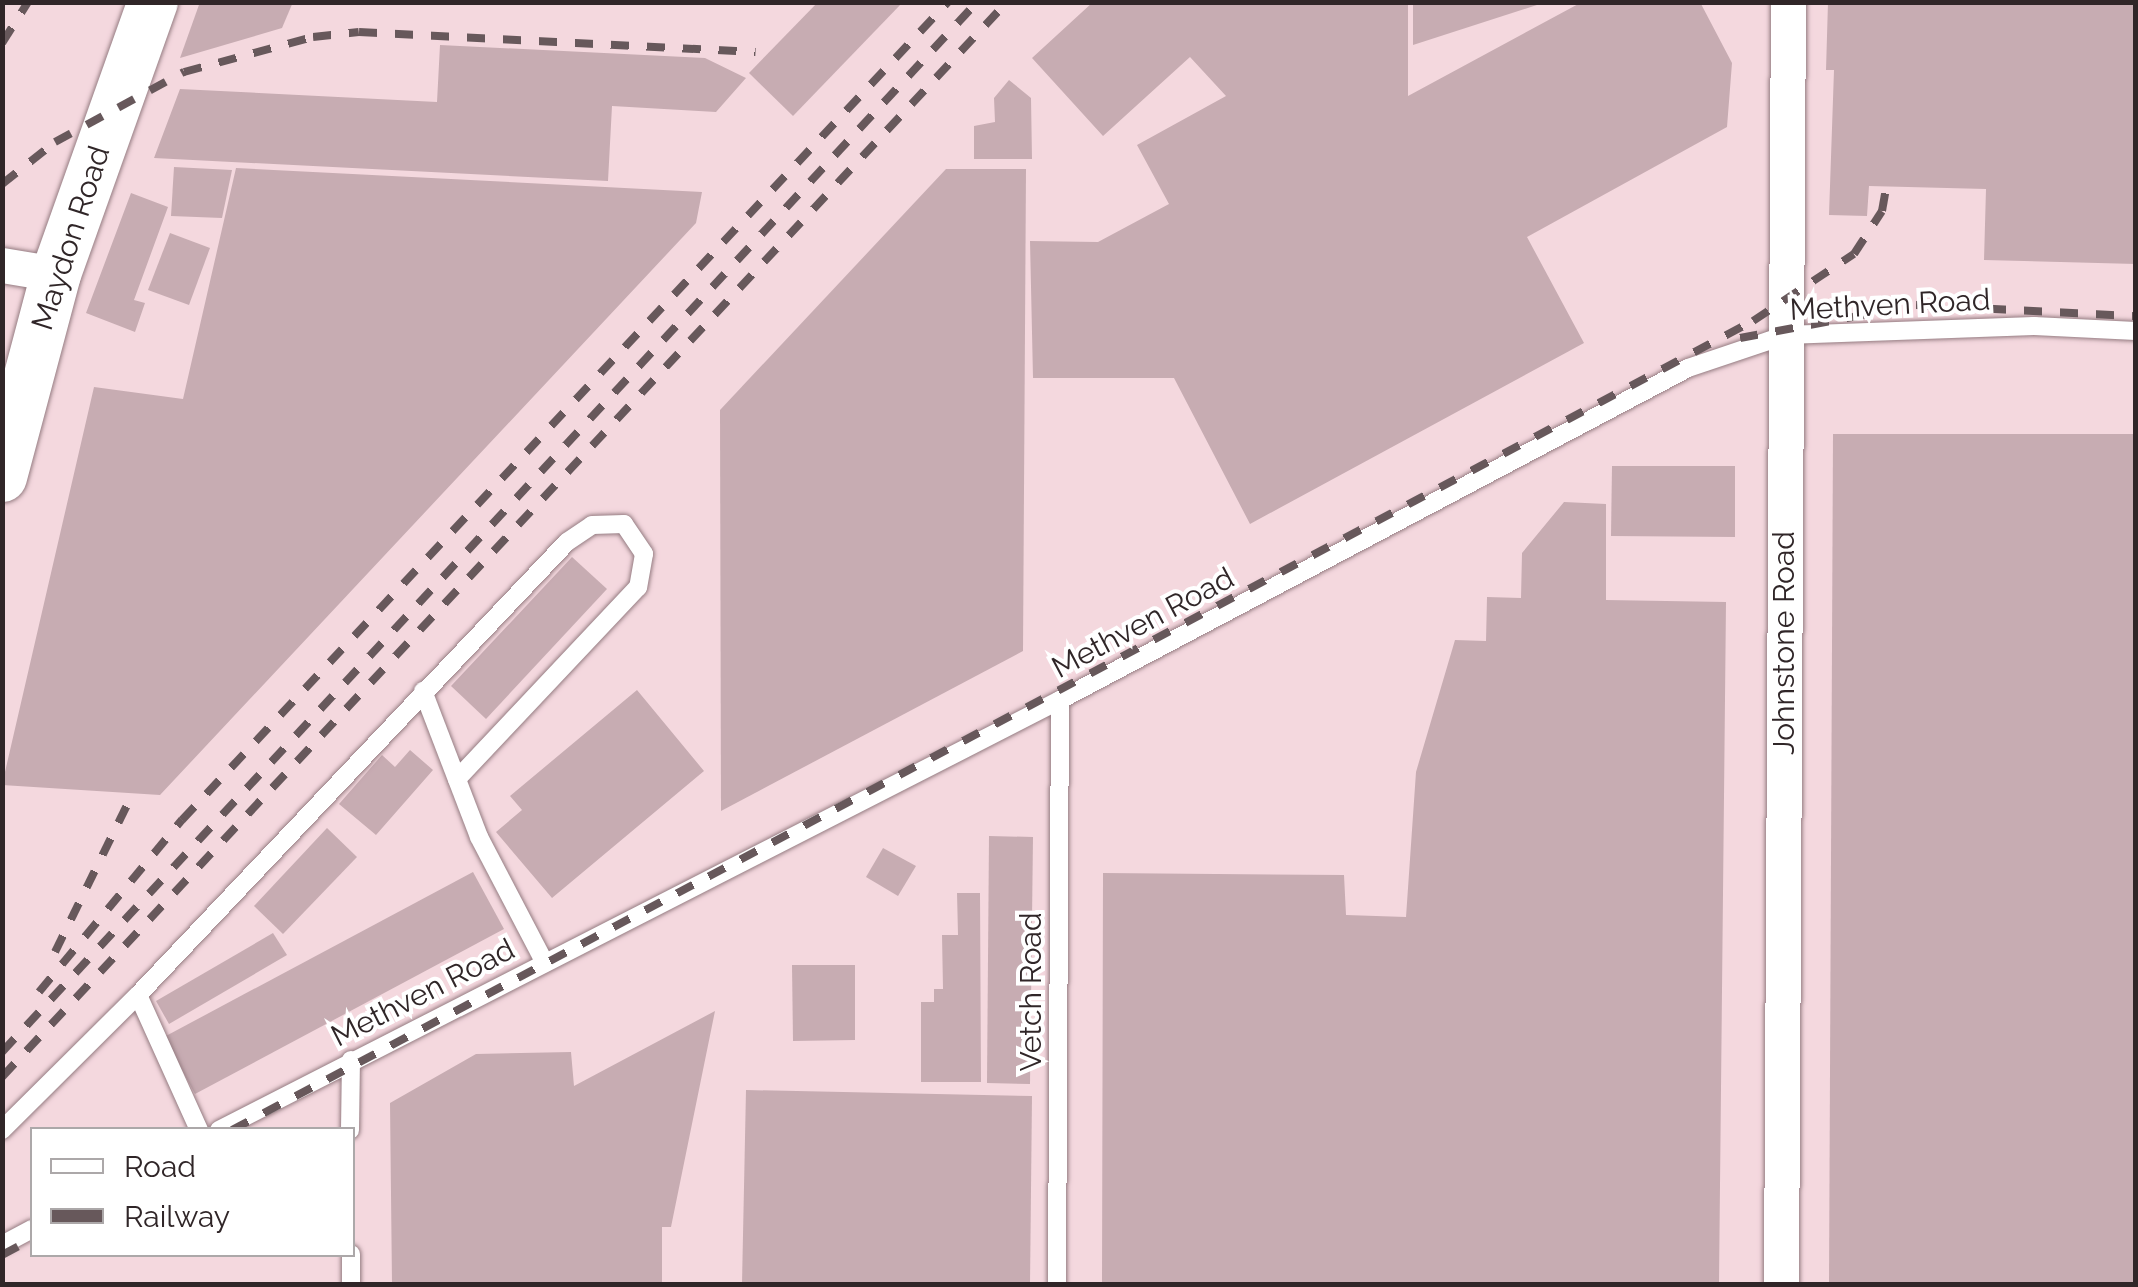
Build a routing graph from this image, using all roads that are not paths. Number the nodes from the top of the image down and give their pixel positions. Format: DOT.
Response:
graph roads {
  1 [pos="153,2"];
  2 [pos="1788,2"];
  3 [pos="2,264"];
  4 [pos="56,274"];
  5 [pos="2136,331"];
  6 [pos="1786,335"];
  7 [pos="11,405"];
  8 [pos="2,477"];
  9 [pos="423,690"];
  10 [pos="1060,700"];
  11 [pos="457,779"];
  12 [pos="545,963"];
  13 [pos="138,995"];
  14 [pos="350,1060"];
  15 [pos="198,1127"];
  16 [pos="225,1127"];
  17 [pos="350,1127"];
  18 [pos="2,1130"];
  19 [pos="30,1230"];
  20 [pos="2,1245"];
  21 [pos="351,1257"];
  22 [pos="351,1284"];
  23 [pos="1057,1284"];
  24 [pos="1780,1284"];
  1 -- 4 [label="street, Maydon Road"];
  2 -- 6 [label="street, Johnstone Road"];
  3 -- 4 [label="street"];
  4 -- 7 [label="street, Maydon Road"];
  5 -- 6 [label="lane, Methven Road"];
  6 -- 10 [label="lane, Methven Road"];
  6 -- 24 [label="street, Johnstone Road"];
  7 -- 8 [label="street, Maydon Road"];
  9 -- 11 [label="lane"];
  9 -- 11 [label="lane"];
  9 -- 13 [label="lane"];
  10 -- 12 [label="lane, Methven Road"];
  10 -- 23 [label="lane, Vetch Road"];
  11 -- 12 [label="lane"];
  12 -- 14 [label="lane, Methven Road"];
  13 -- 15 [label="lane"];
  13 -- 18 [label="lane"];
  14 -- 16 [label="lane, Methven Road"];
  14 -- 17 [label="lane"];
  19 -- 20 [label="lane"];
  21 -- 22 [label="lane"];
}
